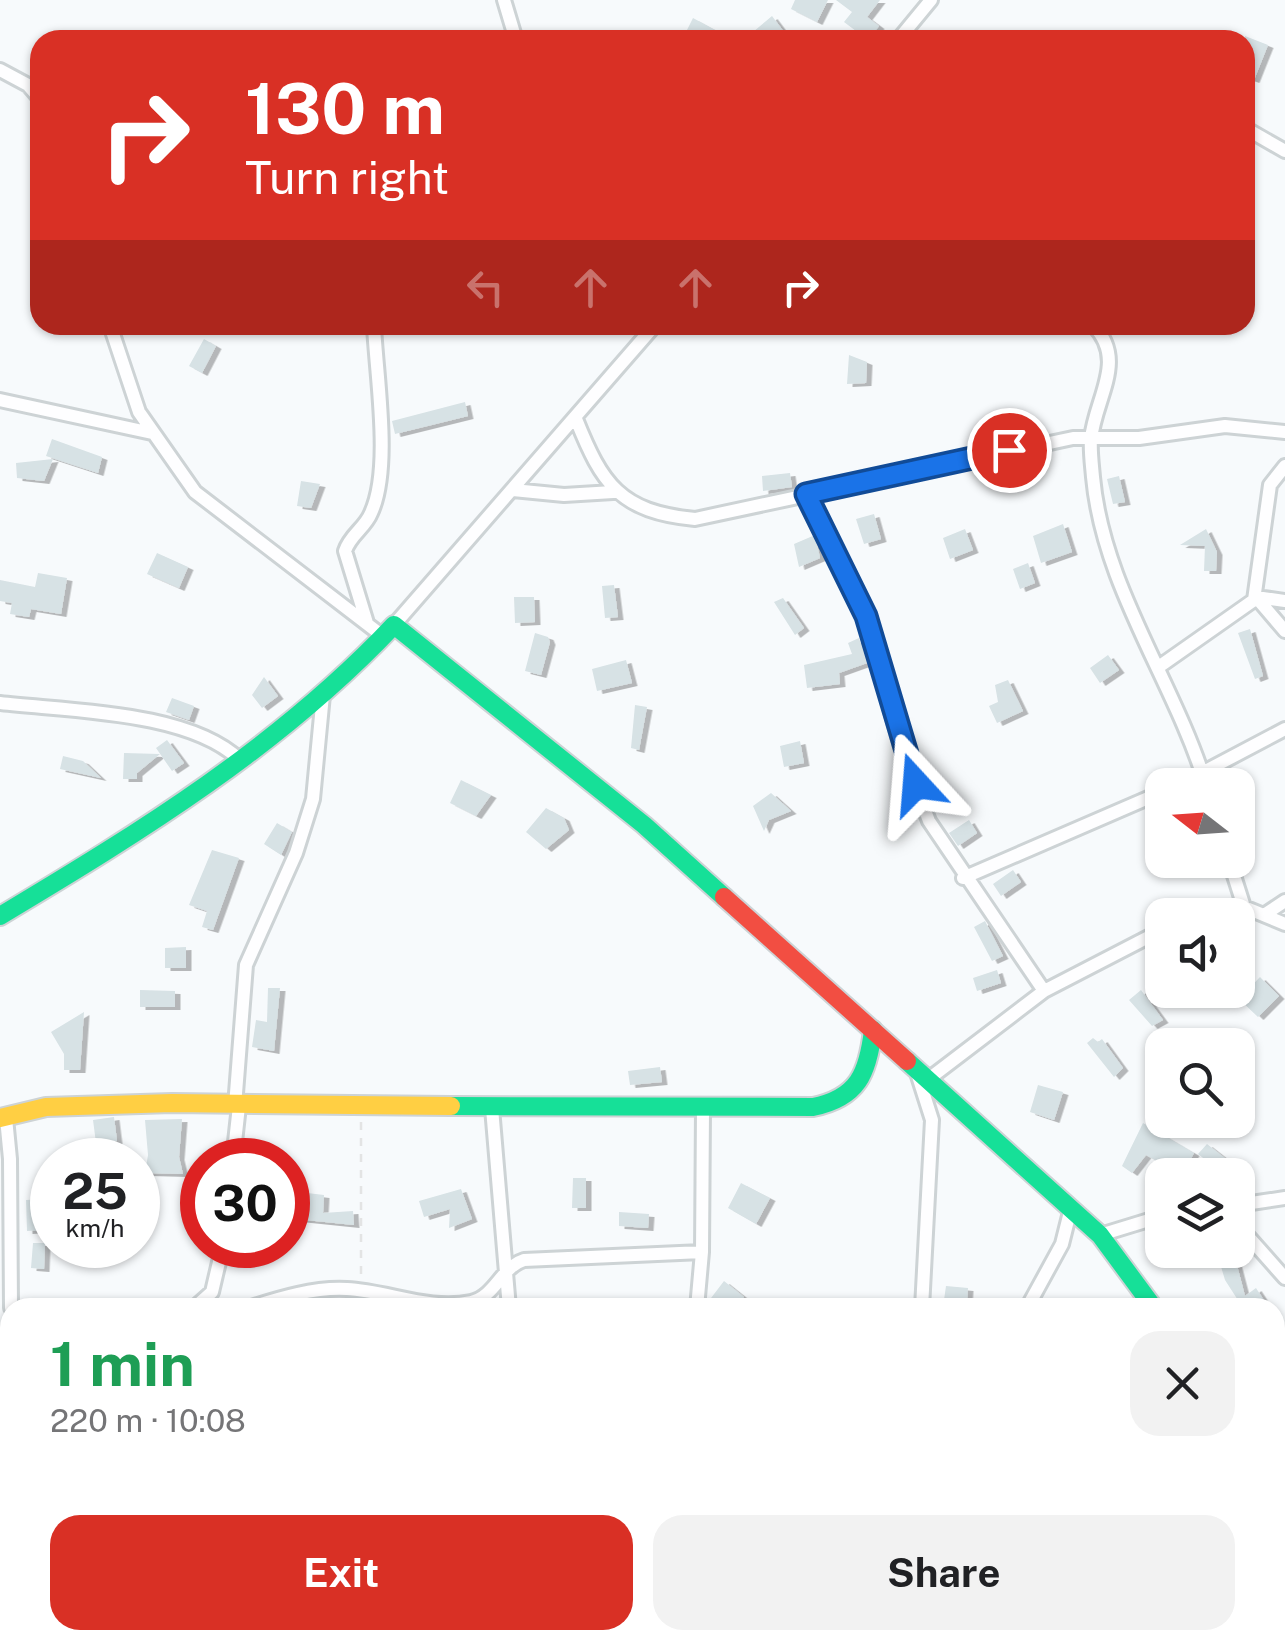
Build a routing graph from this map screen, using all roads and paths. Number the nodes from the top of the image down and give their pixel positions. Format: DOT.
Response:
graph roads {
  1 [pos="504,0"];
  2 [pos="931,0"];
  3 [pos="513,30"];
  4 [pos="906,30"];
  5 [pos="0,70"];
  6 [pos="30,88"];
  7 [pos="1255,134"];
  8 [pos="1285,150"];
  9 [pos="113,335"];
  10 [pos="374,335"];
  11 [pos="647,335"];
  12 [pos="1103,335"];
  13 [pos="0,400"];
  14 [pos="576,419"];
  15 [pos="1285,432"];
  16 [pos="152,433"];
  17 [pos="1092,438"];
  18 [pos="1285,466"];
  19 [pos="513,490"];
  20 [pos="613,492"];
  21 [pos="806,494"];
  22 [pos="1256,596"];
  23 [pos="1285,601"];
  24 [pos="367,626"];
  25 [pos="389,631"];
  26 [pos="1285,632"];
  27 [pos="1160,666"];
  28 [pos="323,692"];
  29 [pos="0,703"];
  30 [pos="1285,729"];
  31 [pos="240,760"];
  32 [pos="1200,768"];
  33 [pos="1224,768"];
  34 [pos="1145,799"];
  35 [pos="964,878"];
  36 [pos="1285,901"];
  37 [pos="1255,910"];
  38 [pos="1267,913"];
  39 [pos="0,916"];
  40 [pos="1285,924"];
  41 [pos="1145,939"];
  42 [pos="1044,991"];
  43 [pos="873,1030"];
  44 [pos="922,1077"];
  45 [pos="237,1106"];
  46 [pos="361,1107"];
  47 [pos="492,1108"];
  48 [pos="703,1110"];
  49 [pos="3,1118"];
  50 [pos="235,1138"];
  51 [pos="1285,1198"];
  52 [pos="1255,1202"];
  53 [pos="1071,1208"];
  54 [pos="1145,1221"];
  55 [pos="1100,1235"];
  56 [pos="1255,1244"];
  57 [pos="702,1252"];
  58 [pos="218,1268"];
  59 [pos="504,1277"];
  60 [pos="1285,1278"];
  61 [pos="360,1290"];
  62 [pos="11,1298"];
  63 [pos="205,1298"];
  64 [pos="279,1298"];
  65 [pos="405,1298"];
  66 [pos="478,1298"];
  67 [pos="507,1298"];
  68 [pos="698,1298"];
  69 [pos="923,1298"];
  70 [pos="1032,1298"];
  71 [pos="1147,1298"];
  1 -- 3 [label="street"];
  2 -- 4 [label="street"];
  5 -- 6 [label="street"];
  7 -- 8 [label="street"];
  9 -- 16 [label="street"];
  10 -- 24 [label="street"];
  11 -- 14 [label="street"];
  12 -- 17 [label="street"];
  13 -- 16 [label="street"];
  14 -- 19 [label="street"];
  14 -- 20 [label="street"];
  15 -- 17 [label="street"];
  16 -- 24 [label="street"];
  17 -- 21 [label="street"];
  17 -- 27 [label="street"];
  18 -- 22 [label="street"];
  19 -- 20 [label="street"];
  19 -- 25 [label="street"];
  20 -- 21 [label="street"];
  21 -- 35 [label="street"];
  22 -- 23 [label="street"];
  22 -- 26 [label="street"];
  22 -- 27 [label="street"];
  24 -- 25 [label="street"];
  25 -- 28 [label="street"];
  25 -- 43 [label="street"];
  27 -- 32 [label="street"];
  28 -- 31 [label="street"];
  28 -- 45 [label="street"];
  29 -- 31 [label="street"];
  30 -- 33 [label="street"];
  31 -- 39 [label="street"];
  34 -- 35 [label="street"];
  35 -- 42 [label="street"];
  36 -- 38 [label="street"];
  37 -- 38 [label="street"];
  38 -- 40 [label="street"];
  41 -- 42 [label="street"];
  42 -- 44 [label="street"];
  43 -- 44 [label="street"];
  43 -- 48 [label="street"];
  44 -- 53 [label="street"];
  44 -- 69 [label="street"];
  45 -- 46 [label="street"];
  45 -- 49 [label="street"];
  45 -- 50 [label="street"];
  46 -- 47 [label="street"];
  46 -- 61 [label="path"];
  47 -- 48 [label="street"];
  47 -- 59 [label="street"];
  48 -- 57 [label="street"];
  49 -- 62 [label="street"];
  51 -- 52 [label="street"];
  53 -- 55 [label="street"];
  53 -- 70 [label="street"];
  54 -- 55 [label="street"];
  55 -- 71 [label="street"];
  56 -- 60 [label="street"];
  57 -- 59 [label="street"];
  57 -- 68 [label="street"];
  58 -- 63 [label="street"];
  59 -- 66 [label="street"];
  59 -- 67 [label="street"];
  61 -- 64 [label="street"];
  61 -- 65 [label="street"];
}
